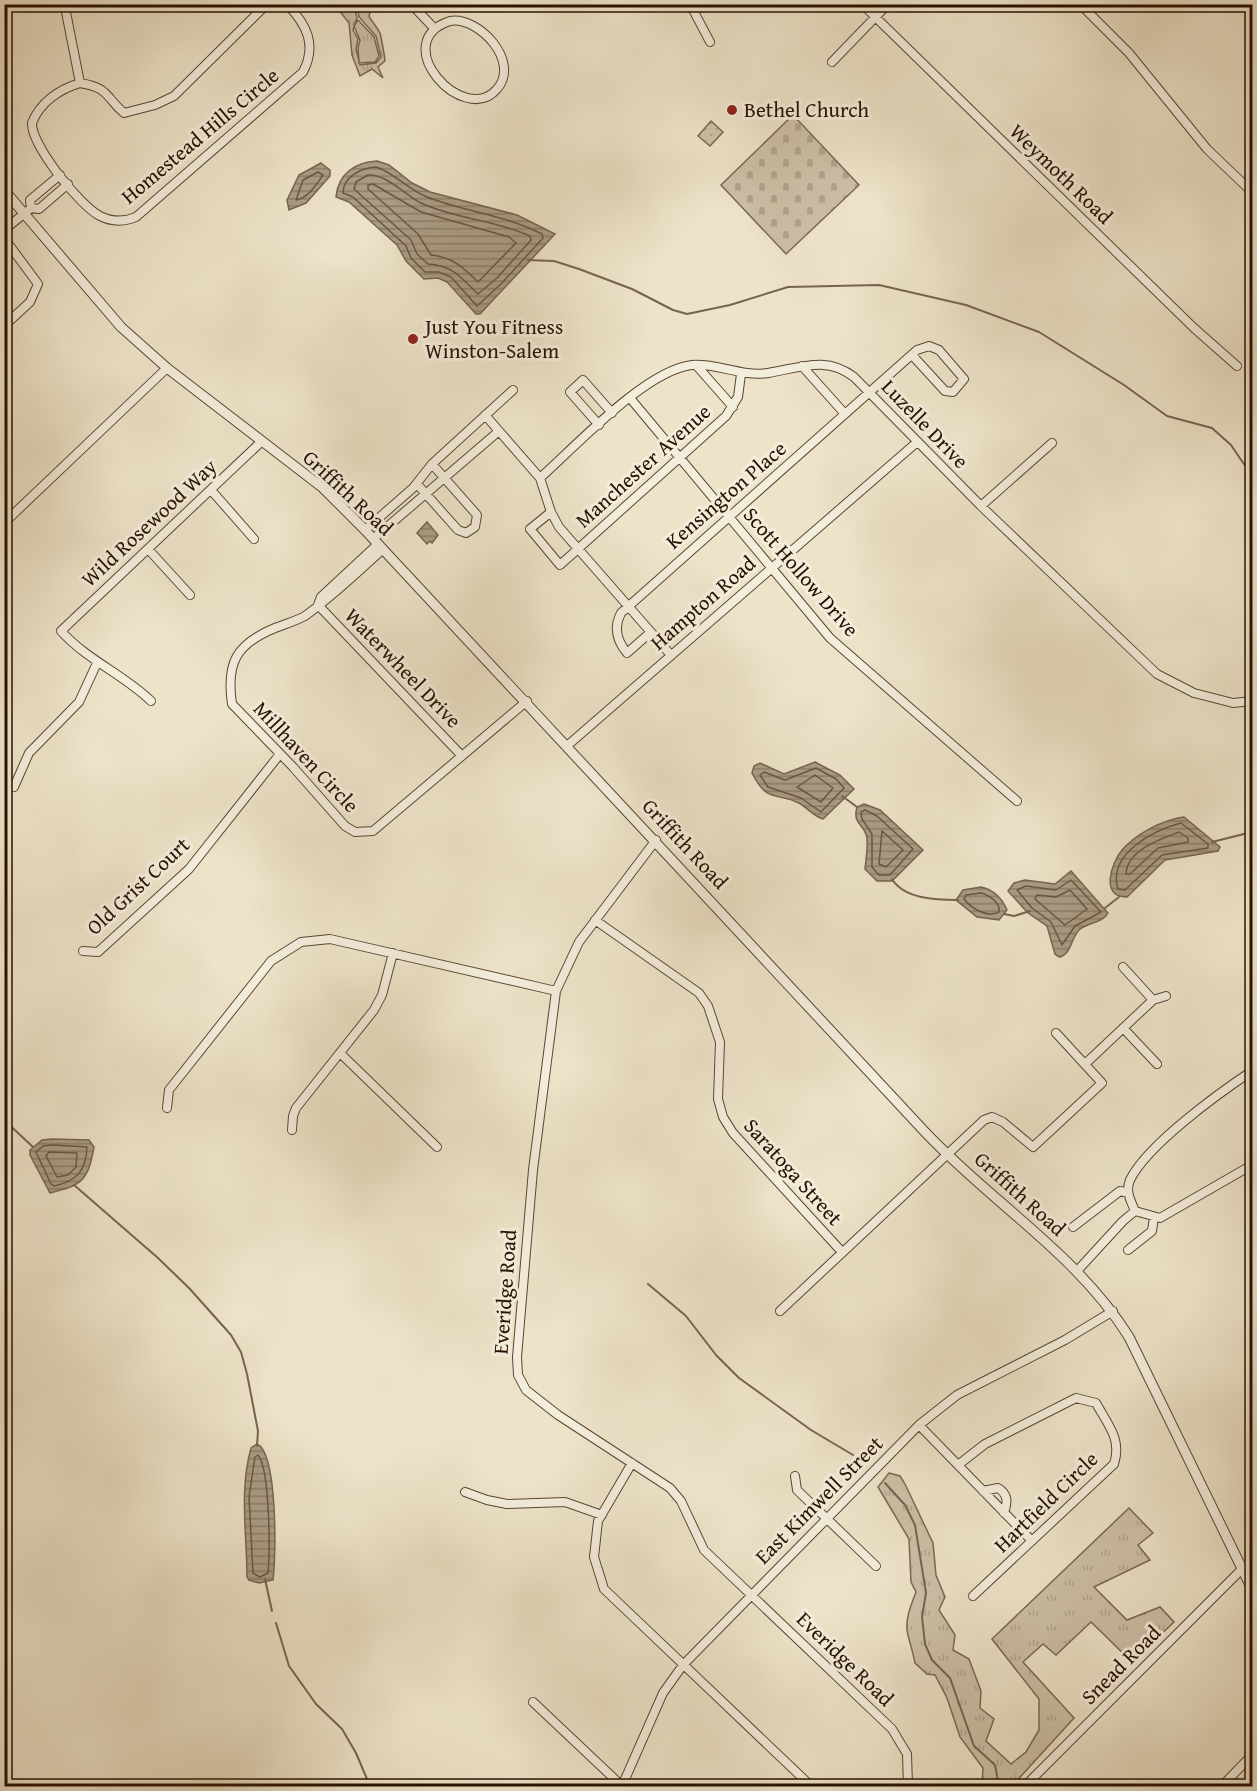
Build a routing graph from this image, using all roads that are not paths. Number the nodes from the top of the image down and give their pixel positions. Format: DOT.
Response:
graph roads {
  1 [pos="267,4"];
  2 [pos="287,4"];
  3 [pos="411,4"];
  4 [pos="690,4"];
  5 [pos="862,4"];
  6 [pos="888,4"];
  7 [pos="1080,4"];
  8 [pos="65,7"];
  9 [pos="875,17"];
  10 [pos="434,28"];
  11 [pos="710,42"];
  12 [pos="832,62"];
  13 [pos="80,83"];
  14 [pos="60,175"];
  15 [pos="68,184"];
  16 [pos="4,190"];
  17 [pos="1252,192"];
  18 [pos="28,211"];
  19 [pos="4,230"];
  20 [pos="4,238"];
  21 [pos="4,326"];
  22 [pos="912,355"];
  23 [pos="696,365"];
  24 [pos="802,366"];
  25 [pos="1237,366"];
  26 [pos="167,368"];
  27 [pos="741,374"];
  28 [pos="513,390"];
  29 [pos="869,393"];
  30 [pos="630,398"];
  31 [pos="733,407"];
  32 [pos="612,413"];
  33 [pos="845,414"];
  34 [pos="485,416"];
  35 [pos="599,425"];
  36 [pos="500,431"];
  37 [pos="262,441"];
  38 [pos="916,443"];
  39 [pos="1052,443"];
  40 [pos="680,459"];
  41 [pos="432,465"];
  42 [pos="540,478"];
  43 [pos="445,479"];
  44 [pos="417,484"];
  45 [pos="211,490"];
  46 [pos="425,493"];
  47 [pos="981,507"];
  48 [pos="551,512"];
  49 [pos="728,516"];
  50 [pos="4,523"];
  51 [pos="365,530"];
  52 [pos="254,539"];
  53 [pos="378,544"];
  54 [pos="148,549"];
  55 [pos="578,550"];
  56 [pos="771,568"];
  57 [pos="190,595"];
  58 [pos="318,606"];
  59 [pos="628,607"];
  60 [pos="651,632"];
  61 [pos="670,654"];
  62 [pos="97,663"];
  63 [pos="150,701"];
  64 [pos="527,701"];
  65 [pos="1252,701"];
  66 [pos="568,745"];
  67 [pos="280,754"];
  68 [pos="462,756"];
  69 [pos="14,787"];
  70 [pos="1017,801"];
  71 [pos="656,840"];
  72 [pos="595,920"];
  73 [pos="83,951"];
  74 [pos="393,953"];
  75 [pos="1123,967"];
  76 [pos="556,991"];
  77 [pos="1166,996"];
  78 [pos="1153,1000"];
  79 [pos="1123,1028"];
  80 [pos="1056,1033"];
  81 [pos="340,1053"];
  82 [pos="1085,1064"];
  83 [pos="1157,1064"];
  84 [pos="1252,1071"];
  85 [pos="167,1108"];
  86 [pos="292,1131"];
  87 [pos="436,1147"];
  88 [pos="949,1155"];
  89 [pos="1252,1165"];
  90 [pos="1128,1193"];
  91 [pos="1136,1211"];
  92 [pos="1154,1217"];
  93 [pos="1073,1227"];
  94 [pos="1128,1250"];
  95 [pos="842,1252"];
  96 [pos="1078,1270"];
  97 [pos="780,1311"];
  98 [pos="1113,1311"];
  99 [pos="919,1425"];
  100 [pos="632,1463"];
  101 [pos="958,1465"];
  102 [pos="795,1476"];
  103 [pos="983,1491"];
  104 [pos="465,1492"];
  105 [pos="1004,1513"];
  106 [pos="602,1515"];
  107 [pos="826,1518"];
  108 [pos="1032,1541"];
  109 [pos="876,1566"];
  110 [pos="1242,1569"];
  111 [pos="1252,1589"];
  112 [pos="751,1594"];
  113 [pos="973,1596"];
  114 [pos="683,1665"];
  115 [pos="533,1702"];
  116 [pos="1252,1755"];
  117 [pos="622,1786"];
  118 [pos="811,1786"];
  119 [pos="908,1786"];
  120 [pos="1025,1786"];
  121 [pos="1222,1786"];
  1 -- 13 [label="street"];
  2 -- 15 [label="street, Homestead Hills Circle"];
  3 -- 10 [label="street"];
  4 -- 11 [label="street"];
  5 -- 9 [label="street, Weymoth Road"];
  6 -- 9 [label="street"];
  7 -- 17 [label="street"];
  8 -- 13 [label="street"];
  9 -- 12 [label="street"];
  9 -- 25 [label="street, Weymoth Road"];
  10 -- 10 [label="street"];
  13 -- 14 [label="street, Homestead Hills Circle"];
  14 -- 15 [label="street, Homestead Hills Circle"];
  14 -- 18 [label="street"];
  15 -- 18 [label="street"];
  16 -- 18 [label="street, Griffith Road"];
  18 -- 19 [label="street"];
  18 -- 26 [label="street, Griffith Road"];
  20 -- 21 [label="street"];
  22 -- 22 [label="street"];
  22 -- 29 [label="street, Kensington Place"];
  23 -- 27 [label="street, Luzelle Drive"];
  23 -- 30 [label="street, Luzelle Drive"];
  23 -- 31 [label="street"];
  24 -- 27 [label="street, Luzelle Drive"];
  24 -- 29 [label="street, Luzelle Drive"];
  24 -- 33 [label="street"];
  26 -- 37 [label="street, Griffith Road"];
  26 -- 50 [label="street"];
  27 -- 31 [label="street, Manchester Avenue"];
  28 -- 34 [label="street"];
  29 -- 33 [label="street, Kensington Place"];
  29 -- 38 [label="street, Luzelle Drive"];
  30 -- 32 [label="street, Luzelle Drive"];
  30 -- 40 [label="street, Scott Hollow Drive"];
  31 -- 40 [label="street, Manchester Avenue"];
  32 -- 35 [label="street, Luzelle Drive"];
  32 -- 35 [label="street"];
  33 -- 49 [label="street, Kensington Place"];
  34 -- 36 [label="street"];
  34 -- 41 [label="street"];
  35 -- 42 [label="street, Luzelle Drive"];
  36 -- 42 [label="street"];
  36 -- 43 [label="street, Millhaven Circle"];
  37 -- 45 [label="street, Wild Rosewood Way"];
  37 -- 51 [label="street, Griffith Road"];
  38 -- 47 [label="street, Luzelle Drive"];
  38 -- 56 [label="street, Hampton Road"];
  39 -- 47 [label="street"];
  40 -- 49 [label="street, Scott Hollow Drive"];
  40 -- 55 [label="street, Manchester Avenue"];
  41 -- 43 [label="street"];
  41 -- 44 [label="street"];
  42 -- 48 [label="street"];
  43 -- 46 [label="street, Millhaven Circle"];
  43 -- 46 [label="street"];
  44 -- 46 [label="street"];
  44 -- 51 [label="street"];
  45 -- 52 [label="street"];
  45 -- 54 [label="street, Wild Rosewood Way"];
  46 -- 53 [label="street, Millhaven Circle"];
  47 -- 65 [label="street, Luzelle Drive"];
  48 -- 55 [label="street"];
  48 -- 55 [label="street, Manchester Avenue"];
  49 -- 56 [label="street, Scott Hollow Drive"];
  49 -- 59 [label="street, Kensington Place"];
  51 -- 53 [label="street, Griffith Road"];
  53 -- 58 [label="street, Millhaven Circle"];
  53 -- 64 [label="street, Griffith Road"];
  54 -- 57 [label="street"];
  54 -- 62 [label="street, Wild Rosewood Way"];
  55 -- 59 [label="street"];
  56 -- 61 [label="street, Hampton Road"];
  56 -- 70 [label="street, Scott Hollow Drive"];
  58 -- 67 [label="street, Millhaven Circle"];
  58 -- 68 [label="street, Waterwheel Drive"];
  59 -- 60 [label="street"];
  59 -- 60 [label="street, Kensington Place"];
  60 -- 61 [label="street"];
  61 -- 66 [label="street, Hampton Road"];
  62 -- 63 [label="street"];
  62 -- 69 [label="street"];
  64 -- 66 [label="street, Griffith Road"];
  64 -- 68 [label="street, Millhaven Circle"];
  66 -- 71 [label="street, Griffith Road"];
  67 -- 68 [label="street, Millhaven Circle"];
  67 -- 73 [label="street, Old Grist Court"];
  71 -- 72 [label="street, Everidge Road"];
  71 -- 88 [label="street, Griffith Road"];
  72 -- 76 [label="street, Everidge Road"];
  72 -- 95 [label="street, Saratoga Street"];
  74 -- 76 [label="street"];
  74 -- 81 [label="street"];
  74 -- 85 [label="street"];
  75 -- 78 [label="street"];
  76 -- 100 [label="street, Everidge Road"];
  77 -- 78 [label="street"];
  78 -- 79 [label="street"];
  79 -- 82 [label="street"];
  79 -- 83 [label="street"];
  80 -- 82 [label="street"];
  81 -- 86 [label="street"];
  81 -- 87 [label="street"];
  82 -- 88 [label="street"];
  84 -- 90 [label="street"];
  88 -- 95 [label="street"];
  88 -- 96 [label="street, Griffith Road"];
  89 -- 92 [label="street"];
  90 -- 91 [label="street"];
  90 -- 93 [label="street"];
  91 -- 92 [label="street"];
  91 -- 96 [label="street"];
  92 -- 94 [label="street"];
  95 -- 97 [label="street"];
  96 -- 98 [label="street, Griffith Road"];
  98 -- 99 [label="street, East Kimwell Street"];
  98 -- 110 [label="street, Griffith Road"];
  99 -- 101 [label="street"];
  99 -- 107 [label="street, East Kimwell Street"];
  100 -- 106 [label="street"];
  100 -- 112 [label="street, Everidge Road"];
  101 -- 103 [label="street"];
  101 -- 108 [label="street, Hartfield Circle"];
  102 -- 107 [label="street"];
  103 -- 105 [label="street"];
  103 -- 105 [label="street"];
  104 -- 106 [label="street"];
  105 -- 108 [label="street"];
  106 -- 114 [label="street"];
  107 -- 109 [label="street"];
  107 -- 112 [label="street, East Kimwell Street"];
  108 -- 113 [label="street, Hartfield Circle"];
  110 -- 111 [label="street, Griffith Road"];
  110 -- 120 [label="street, Snead Road"];
  112 -- 114 [label="street, East Kimwell Street"];
  112 -- 119 [label="street, Everidge Road"];
  114 -- 117 [label="street, East Kimwell Street"];
  114 -- 118 [label="street"];
  115 -- 117 [label="street"];
  116 -- 121 [label="street"];
}
